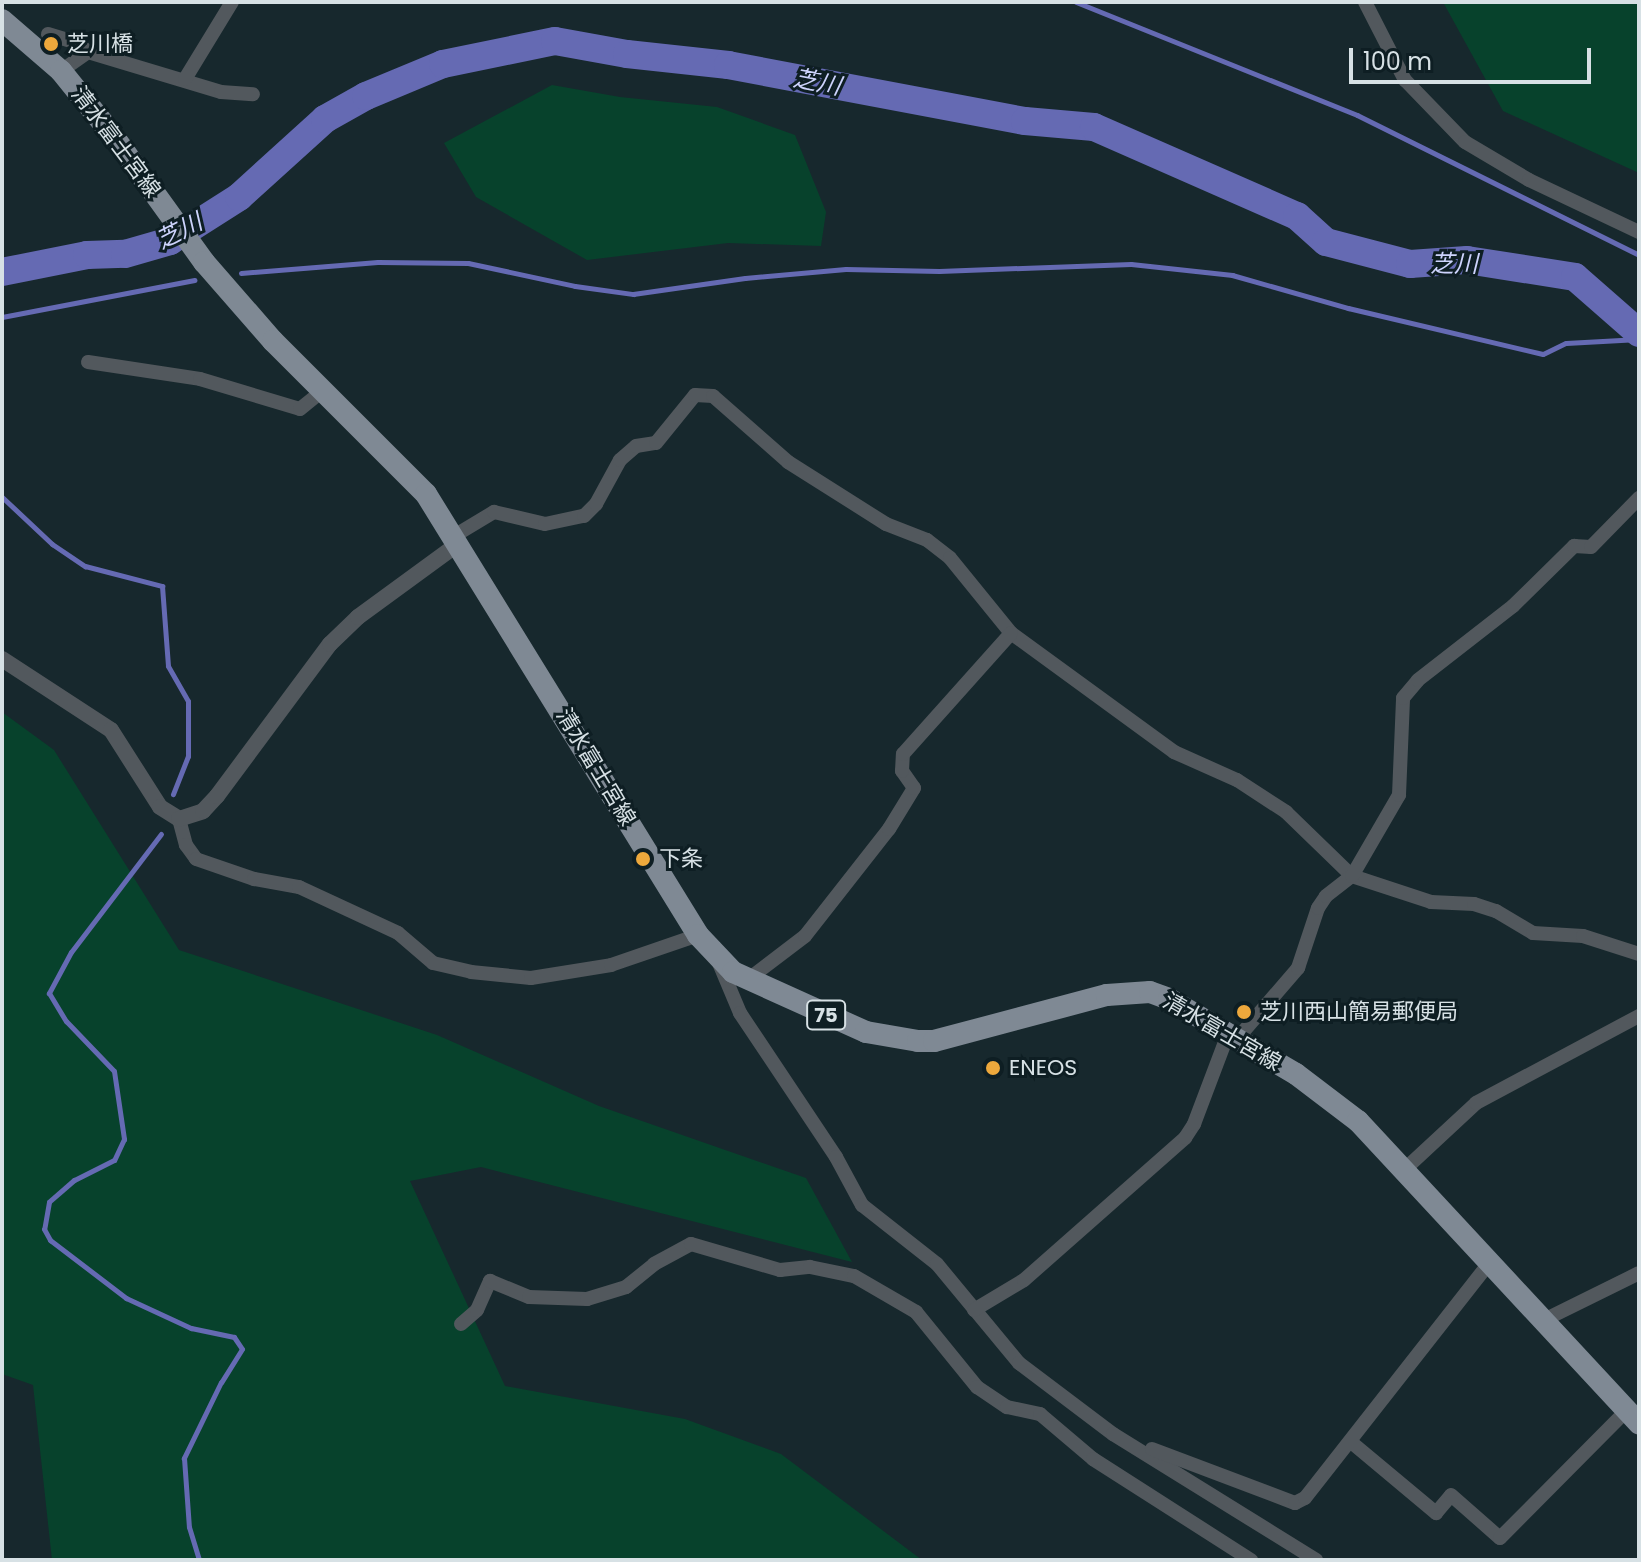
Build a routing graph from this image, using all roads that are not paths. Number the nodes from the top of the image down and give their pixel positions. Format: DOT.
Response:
graph roads {
  1 [pos="232,2"];
  2 [pos="1365,2"];
  3 [pos="2,20"];
  4 [pos="48,34"];
  5 [pos="88,52"];
  6 [pos="61,71"];
  7 [pos="185,79"];
  8 [pos="253,94"];
  9 [pos="1639,232"];
  10 [pos="88,362"];
  11 [pos="322,391"];
  12 [pos="1639,498"];
  13 [pos="456,540"];
  14 [pos="1011,633"];
  15 [pos="2,659"];
  16 [pos="179,819"];
  17 [pos="1352,876"];
  18 [pos="698,935"];
  19 [pos="1639,954"];
  20 [pos="716,955"];
  21 [pos="746,981"];
  22 [pos="1639,1016"];
  23 [pos="1232,1037"];
  24 [pos="1404,1170"];
  25 [pos="1489,1263"];
  26 [pos="1639,1273"];
  27 [pos="974,1310"];
  28 [pos="1542,1321"];
  29 [pos="461,1324"];
  30 [pos="1632,1418"];
  31 [pos="1129,1441"];
  32 [pos="1351,1442"];
  33 [pos="1251,1560"];
  34 [pos="1316,1560"];
  1 -- 7 [label="street"];
  2 -- 9 [label="street"];
  3 -- 6 [label="main road, 清水富士宮線 / 75"];
  4 -- 5 [label="street"];
  5 -- 6 [label="street"];
  5 -- 7 [label="street"];
  6 -- 11 [label="main road, 清水富士宮線 / 75"];
  7 -- 8 [label="street"];
  10 -- 11 [label="street"];
  11 -- 13 [label="main road, 清水富士宮線 / 75"];
  12 -- 17 [label="street"];
  13 -- 14 [label="street"];
  13 -- 16 [label="street"];
  13 -- 18 [label="main road, 清水富士宮線 / 75"];
  14 -- 17 [label="street"];
  14 -- 21 [label="street"];
  15 -- 16 [label="street"];
  16 -- 18 [label="street"];
  17 -- 19 [label="street"];
  17 -- 23 [label="street"];
  18 -- 20 [label="main road, 清水富士宮線 / 75"];
  20 -- 21 [label="main road, 清水富士宮線 / 75"];
  20 -- 27 [label="street"];
  21 -- 23 [label="main road, 清水富士宮線 / 75"];
  22 -- 24 [label="street"];
  23 -- 24 [label="main road, 清水富士宮線 / 75"];
  23 -- 27 [label="street"];
  24 -- 25 [label="main road, 清水富士宮線 / 75"];
  25 -- 28 [label="main road, 清水富士宮線 / 75"];
  25 -- 32 [label="street"];
  26 -- 28 [label="street"];
  27 -- 31 [label="street"];
  28 -- 30 [label="main road, 清水富士宮線 / 75"];
  29 -- 33 [label="street"];
  30 -- 32 [label="street"];
  31 -- 32 [label="street"];
  31 -- 34 [label="street"];
}
